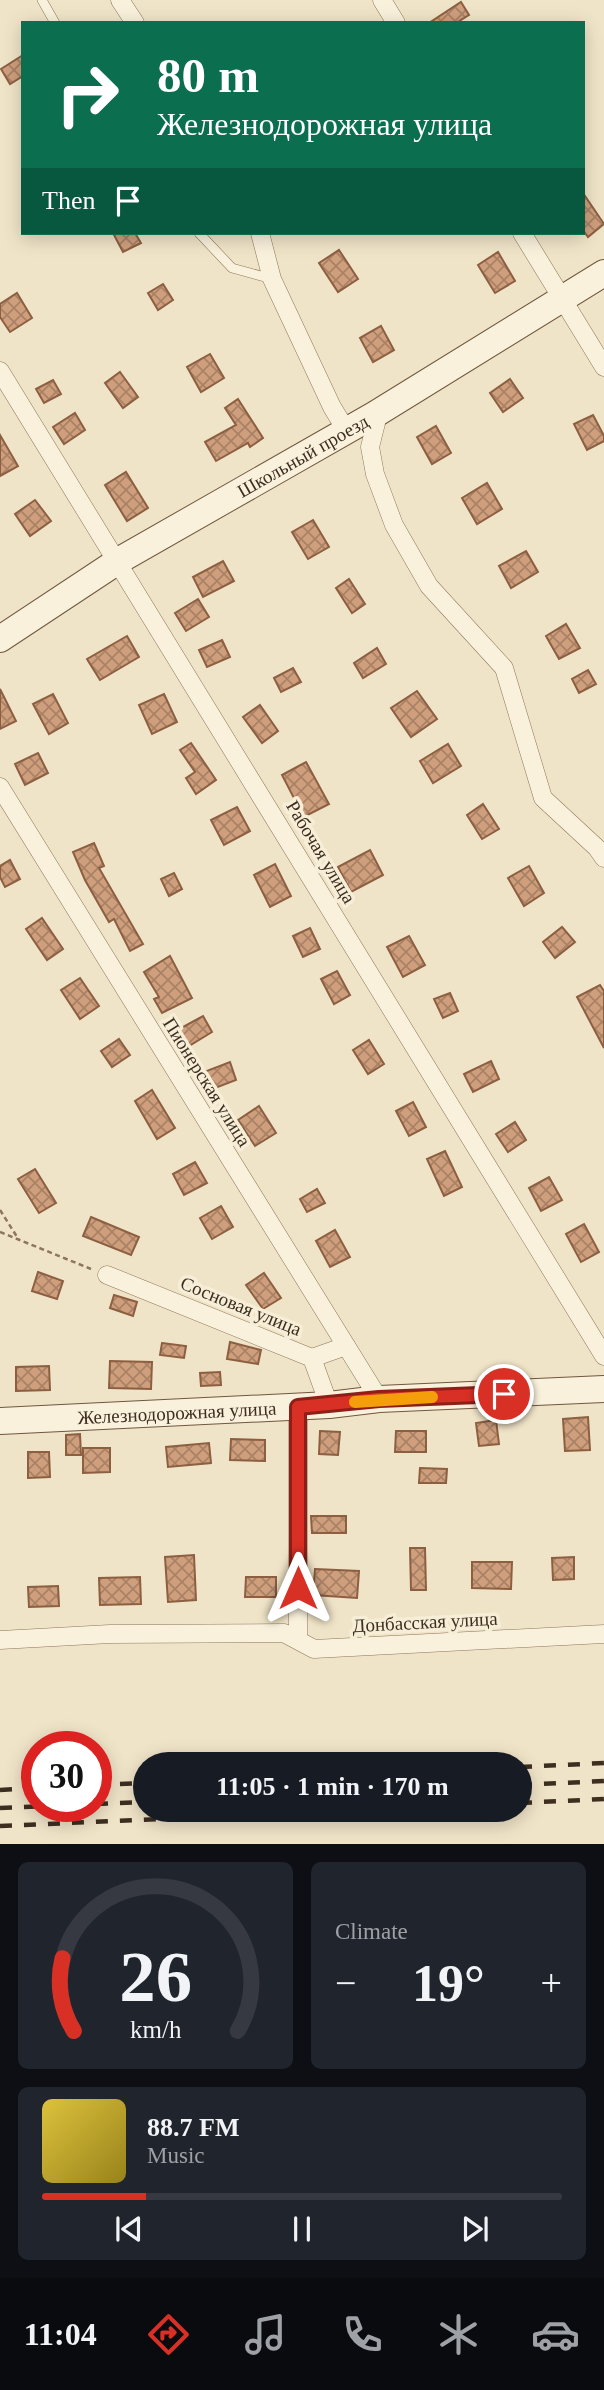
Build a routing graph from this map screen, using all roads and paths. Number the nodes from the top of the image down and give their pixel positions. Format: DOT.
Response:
graph roads {
  1 [pos="42,0"];
  2 [pos="120,0"];
  3 [pos="382,0"];
  4 [pos="54,21"];
  5 [pos="134,21"];
  6 [pos="395,21"];
  7 [pos="201,235"];
  8 [pos="261,235"];
  9 [pos="523,235"];
  10 [pos="604,273"];
  11 [pos="272,279"];
  12 [pos="563,300"];
  13 [pos="604,367"];
  14 [pos="0,371"];
  15 [pos="374,415"];
  16 [pos="346,430"];
  17 [pos="118,561"];
  18 [pos="0,639"];
  19 [pos="0,787"];
  20 [pos="604,858"];
  21 [pos="0,1210"];
  22 [pos="0,1232"];
  23 [pos="19,1240"];
  24 [pos="107,1276"];
  25 [pos="346,1346"];
  26 [pos="604,1356"];
  27 [pos="312,1357"];
  28 [pos="604,1390"];
  29 [pos="379,1399"];
  30 [pos="329,1405"];
  31 [pos="298,1407"];
  32 [pos="0,1421"];
  33 [pos="604,1634"];
  34 [pos="0,1640"];
  35 [pos="298,1640"];
  1 -- 4 [label="lane"];
  2 -- 5 [label="street"];
  3 -- 6 [label="street"];
  7 -- 11 [label="lane"];
  8 -- 11 [label="street"];
  9 -- 12 [label="street"];
  10 -- 12 [label="street, Школьный проезд"];
  11 -- 16 [label="street"];
  12 -- 13 [label="street"];
  12 -- 15 [label="street, Школьный проезд"];
  14 -- 17 [label="street, Рабочая улица"];
  15 -- 16 [label="street, Школьный проезд"];
  15 -- 20 [label="street"];
  16 -- 17 [label="street, Школьный проезд"];
  17 -- 18 [label="street, Школьный проезд"];
  17 -- 26 [label="street, Рабочая улица"];
  19 -- 25 [label="street, Пионерская улица"];
  21 -- 23 [label="path"];
  22 -- 23 [label="path"];
  23 -- 24 [label="path"];
  24 -- 27 [label="street, Сосновая улица"];
  25 -- 27 [label="street"];
  25 -- 29 [label="street, Пионерская улица"];
  27 -- 30 [label="street, Сосновая улица"];
  28 -- 29 [label="street, Железнодорожная улица"];
  29 -- 30 [label="street, Железнодорожная улица"];
  30 -- 31 [label="street, Железнодорожная улица"];
  31 -- 32 [label="street, Железнодорожная улица"];
  31 -- 35 [label="street"];
  33 -- 35 [label="street, Донбасская улица"];
  34 -- 35 [label="street, Донбасская улица"];
}
